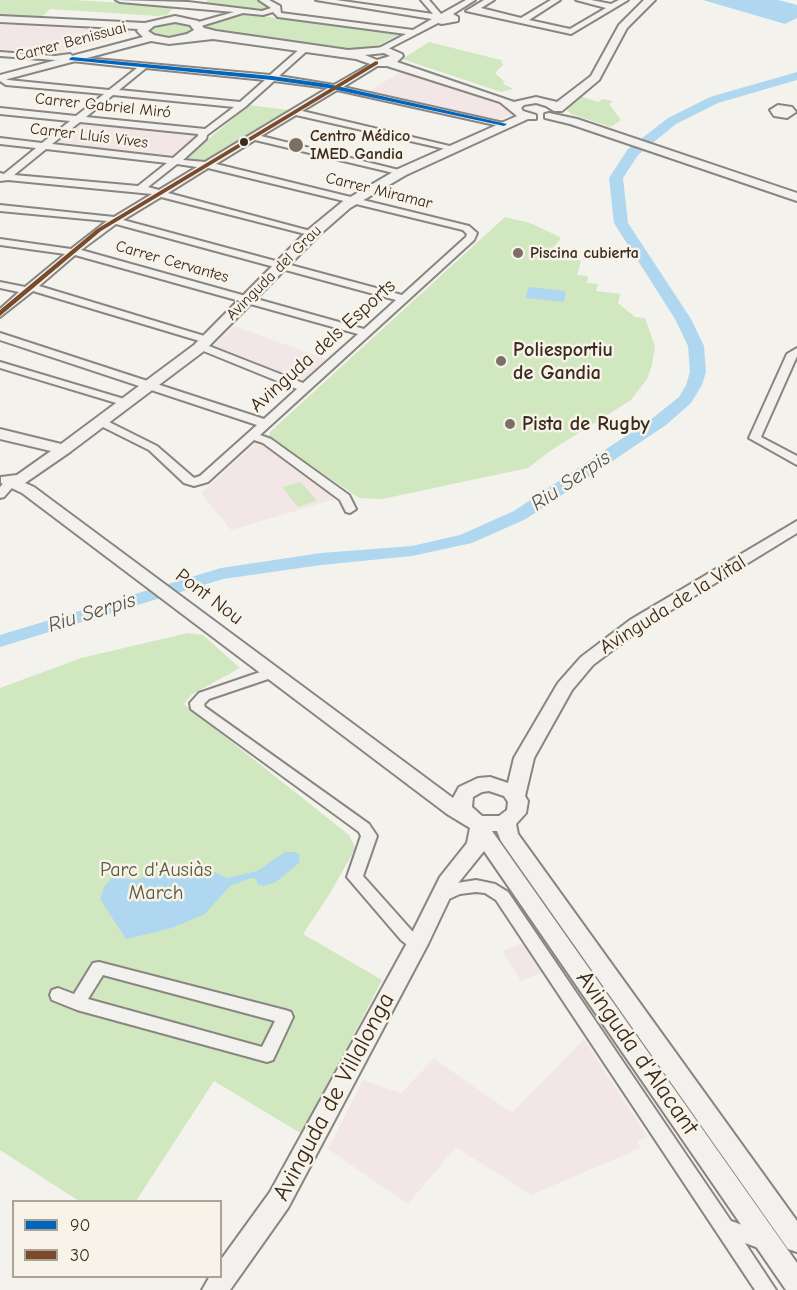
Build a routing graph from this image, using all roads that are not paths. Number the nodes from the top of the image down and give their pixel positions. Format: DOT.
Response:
graph roads {
  1 [pos="120,0"];
  2 [pos="197,0"];
  3 [pos="322,0"];
  4 [pos="425,0"];
  5 [pos="471,0"];
  6 [pos="490,0"];
  7 [pos="556,0"];
  8 [pos="580,0"];
  9 [pos="624,0"];
  10 [pos="640,0"];
  11 [pos="650,0"];
  12 [pos="204,3"];
  13 [pos="188,4"];
  14 [pos="274,5"];
  15 [pos="613,7"];
  16 [pos="474,9"];
  17 [pos="246,11"];
  18 [pos="360,16"];
  19 [pos="444,18"];
  20 [pos="175,19"];
  21 [pos="0,20"];
  22 [pos="521,21"];
  23 [pos="199,28"];
  24 [pos="145,32"];
  25 [pos="415,33"];
  26 [pos="190,37"];
  27 [pos="305,49"];
  28 [pos="382,50"];
  29 [pos="0,54"];
  30 [pos="71,57"];
  31 [pos="381,59"];
  32 [pos="144,66"];
  33 [pos="0,77"];
  34 [pos="272,78"];
  35 [pos="335,87"];
  36 [pos="114,92"];
  37 [pos="527,101"];
  38 [pos="545,101"];
  39 [pos="242,105"];
  40 [pos="0,111"];
  41 [pos="555,111"];
  42 [pos="295,112"];
  43 [pos="521,112"];
  44 [pos="81,118"];
  45 [pos="504,124"];
  46 [pos="202,132"];
  47 [pos="255,137"];
  48 [pos="0,141"];
  49 [pos="45,145"];
  50 [pos="454,148"];
  51 [pos="175,162"];
  52 [pos="207,165"];
  53 [pos="402,172"];
  54 [pos="2,178"];
  55 [pos="140,189"];
  56 [pos="157,192"];
  57 [pos="797,195"];
  58 [pos="354,200"];
  59 [pos="0,208"];
  60 [pos="115,220"];
  61 [pos="469,230"];
  62 [pos="313,233"];
  63 [pos="0,242"];
  64 [pos="73,250"];
  65 [pos="280,265"];
  66 [pos="0,285"];
  67 [pos="29,289"];
  68 [pos="247,299"];
  69 [pos="404,299"];
  70 [pos="1,312"];
  71 [pos="366,333"];
  72 [pos="0,336"];
  73 [pos="206,344"];
  74 [pos="797,351"];
  75 [pos="0,365"];
  76 [pos="150,385"];
  77 [pos="305,388"];
  78 [pos="127,403"];
  79 [pos="101,422"];
  80 [pos="267,424"];
  81 [pos="0,434"];
  82 [pos="254,436"];
  83 [pos="64,449"];
  84 [pos="797,461"];
  85 [pos="44,463"];
  86 [pos="10,482"];
  87 [pos="350,509"];
  88 [pos="797,526"];
  89 [pos="270,671"];
  90 [pos="524,758"];
  91 [pos="419,781"];
  92 [pos="475,788"];
  93 [pos="515,796"];
  94 [pos="505,822"];
  95 [pos="476,823"];
  96 [pos="514,878"];
  97 [pos="440,897"];
  98 [pos="521,924"];
  99 [pos="417,944"];
  100 [pos="58,995"];
  101 [pos="77,1003"];
  102 [pos="723,1227"];
  103 [pos="797,1241"];
  104 [pos="769,1242"];
  105 [pos="797,1284"];
  106 [pos="215,1290"];
  107 [pos="766,1290"];
  1 -- 13 [label="street"];
  2 -- 13 [label="street"];
  3 -- 18 [label="street"];
  4 -- 19 [label="street"];
  5 -- 19 [label="street"];
  6 -- 16 [label="street"];
  7 -- 22 [label="street"];
  8 -- 15 [label="street"];
  9 -- 15 [label="street"];
  10 -- 38 [label="main road"];
  11 -- 41 [label="main road"];
  12 -- 13 [label="street"];
  12 -- 17 [label="street"];
  13 -- 20 [label="street"];
  14 -- 17 [label="street"];
  14 -- 18 [label="street"];
  15 -- 22 [label="street"];
  16 -- 19 [label="street"];
  16 -- 22 [label="street"];
  17 -- 23 [label="street"];
  18 -- 19 [label="street"];
  18 -- 25 [label="street"];
  19 -- 25 [label="street"];
  19 -- 31 [label="street"];
  20 -- 23 [label="main road"];
  20 -- 24 [label="main road"];
  21 -- 24 [label="main road"];
  23 -- 26 [label="main road"];
  23 -- 31 [label="main road"];
  24 -- 26 [label="main road"];
  24 -- 30 [label="main road, Carrer Benissuai"];
  25 -- 28 [label="street"];
  26 -- 27 [label="main road"];
  27 -- 31 [label="main road"];
  27 -- 34 [label="street"];
  28 -- 31 [label="main road"];
  29 -- 30 [label="street"];
  30 -- 32 [label="street"];
  30 -- 33 [label="main road, Carrer Benissuai"];
  31 -- 35 [label="street"];
  31 -- 37 [label="main road"];
  31 -- 43 [label="main road"];
  32 -- 34 [label="street"];
  32 -- 36 [label="street"];
  33 -- 36 [label="street"];
  34 -- 35 [label="street"];
  34 -- 39 [label="street"];
  35 -- 42 [label="street"];
  35 -- 45 [label="street"];
  36 -- 39 [label="street"];
  36 -- 44 [label="street"];
  37 -- 38 [label="main road"];
  37 -- 43 [label="main road"];
  38 -- 41 [label="main road"];
  39 -- 46 [label="street"];
  40 -- 44 [label="street, Carrer Gabriel Miró"];
  41 -- 43 [label="main road"];
  41 -- 57 [label="main road"];
  42 -- 47 [label="street"];
  42 -- 50 [label="street"];
  43 -- 45 [label="main road, Avinguda del Grau"];
  44 -- 46 [label="street, Carrer Gabriel Miró"];
  44 -- 49 [label="street"];
  45 -- 50 [label="main road, Avinguda del Grau"];
  46 -- 51 [label="street"];
  47 -- 52 [label="street"];
  47 -- 53 [label="street"];
  48 -- 49 [label="street, Carrer Lluís Vives"];
  49 -- 51 [label="street, Carrer Lluís Vives"];
  49 -- 54 [label="street"];
  50 -- 53 [label="main road, Avinguda del Grau"];
  51 -- 52 [label="street, Carrer Miramar"];
  51 -- 55 [label="street"];
  52 -- 56 [label="street"];
  52 -- 58 [label="street, Carrer Miramar"];
  53 -- 58 [label="main road, Avinguda del Grau"];
  54 -- 55 [label="street"];
  55 -- 56 [label="street"];
  56 -- 60 [label="street"];
  56 -- 62 [label="street"];
  58 -- 61 [label="street, Carrer Miramar"];
  58 -- 62 [label="main road, Avinguda del Grau"];
  59 -- 60 [label="street"];
  60 -- 64 [label="street"];
  60 -- 65 [label="street"];
  61 -- 69 [label="street, Avinguda dels Esports"];
  62 -- 65 [label="main road, Avinguda del Grau"];
  63 -- 64 [label="street, Carrer Cervantes"];
  64 -- 67 [label="street"];
  64 -- 68 [label="street, Carrer Cervantes"];
  65 -- 68 [label="main road, Avinguda del Grau"];
  65 -- 69 [label="street"];
  66 -- 67 [label="street"];
  67 -- 70 [label="street"];
  67 -- 73 [label="street"];
  68 -- 71 [label="street, Carrer Cervantes"];
  68 -- 73 [label="main road, Avinguda del Grau"];
  69 -- 71 [label="street, Avinguda dels Esports"];
  71 -- 77 [label="street, Avinguda dels Esports"];
  72 -- 76 [label="street"];
  73 -- 76 [label="main road, Avinguda del Grau"];
  73 -- 77 [label="street"];
  74 -- 84 [label="street"];
  75 -- 78 [label="street"];
  76 -- 78 [label="main road, Avinguda del Grau"];
  76 -- 80 [label="street"];
  77 -- 80 [label="street, Avinguda dels Esports"];
  78 -- 79 [label="main road, Avinguda del Grau"];
  79 -- 82 [label="street, Avinguda dels Esports"];
  79 -- 83 [label="main road, Avinguda del Grau"];
  80 -- 82 [label="street, Avinguda dels Esports"];
  81 -- 83 [label="main road"];
  82 -- 87 [label="street"];
  83 -- 85 [label="main road, Avinguda del Grau"];
  85 -- 86 [label="main road, Avinguda del Grau"];
  85 -- 86 [label="main road, Avinguda del Grau"];
  86 -- 89 [label="main road, Pont Nou"];
  88 -- 90 [label="main road, Avinguda de la Vital"];
  89 -- 91 [label="main road, Avinguda d'Alacant"];
  89 -- 99 [label="street"];
  90 -- 92 [label="main road, Avinguda de la Vital"];
  90 -- 93 [label="main road, Avinguda de la Vital"];
  91 -- 92 [label="main road, Avinguda d'Alacant"];
  91 -- 95 [label="main road, Avinguda d'Alacant"];
  92 -- 93 [label="main road"];
  92 -- 95 [label="main road"];
  93 -- 94 [label="main road"];
  94 -- 95 [label="main road"];
  94 -- 103 [label="main road, Avinguda d'Alacant"];
  95 -- 96 [label="main road, Avinguda d'Alacant"];
  95 -- 97 [label="main road, Avinguda de Villalonga"];
  96 -- 98 [label="street"];
  96 -- 104 [label="main road, Avinguda d'Alacant"];
  97 -- 98 [label="street"];
  97 -- 99 [label="main road, Avinguda de Villalonga"];
  98 -- 102 [label="street"];
  99 -- 106 [label="main road, Avinguda de Villalonga"];
  100 -- 101 [label="street"];
  101 -- 101 [label="street"];
  102 -- 104 [label="street"];
  102 -- 107 [label="street"];
  104 -- 105 [label="main road, Avinguda d'Alacant"];
}
